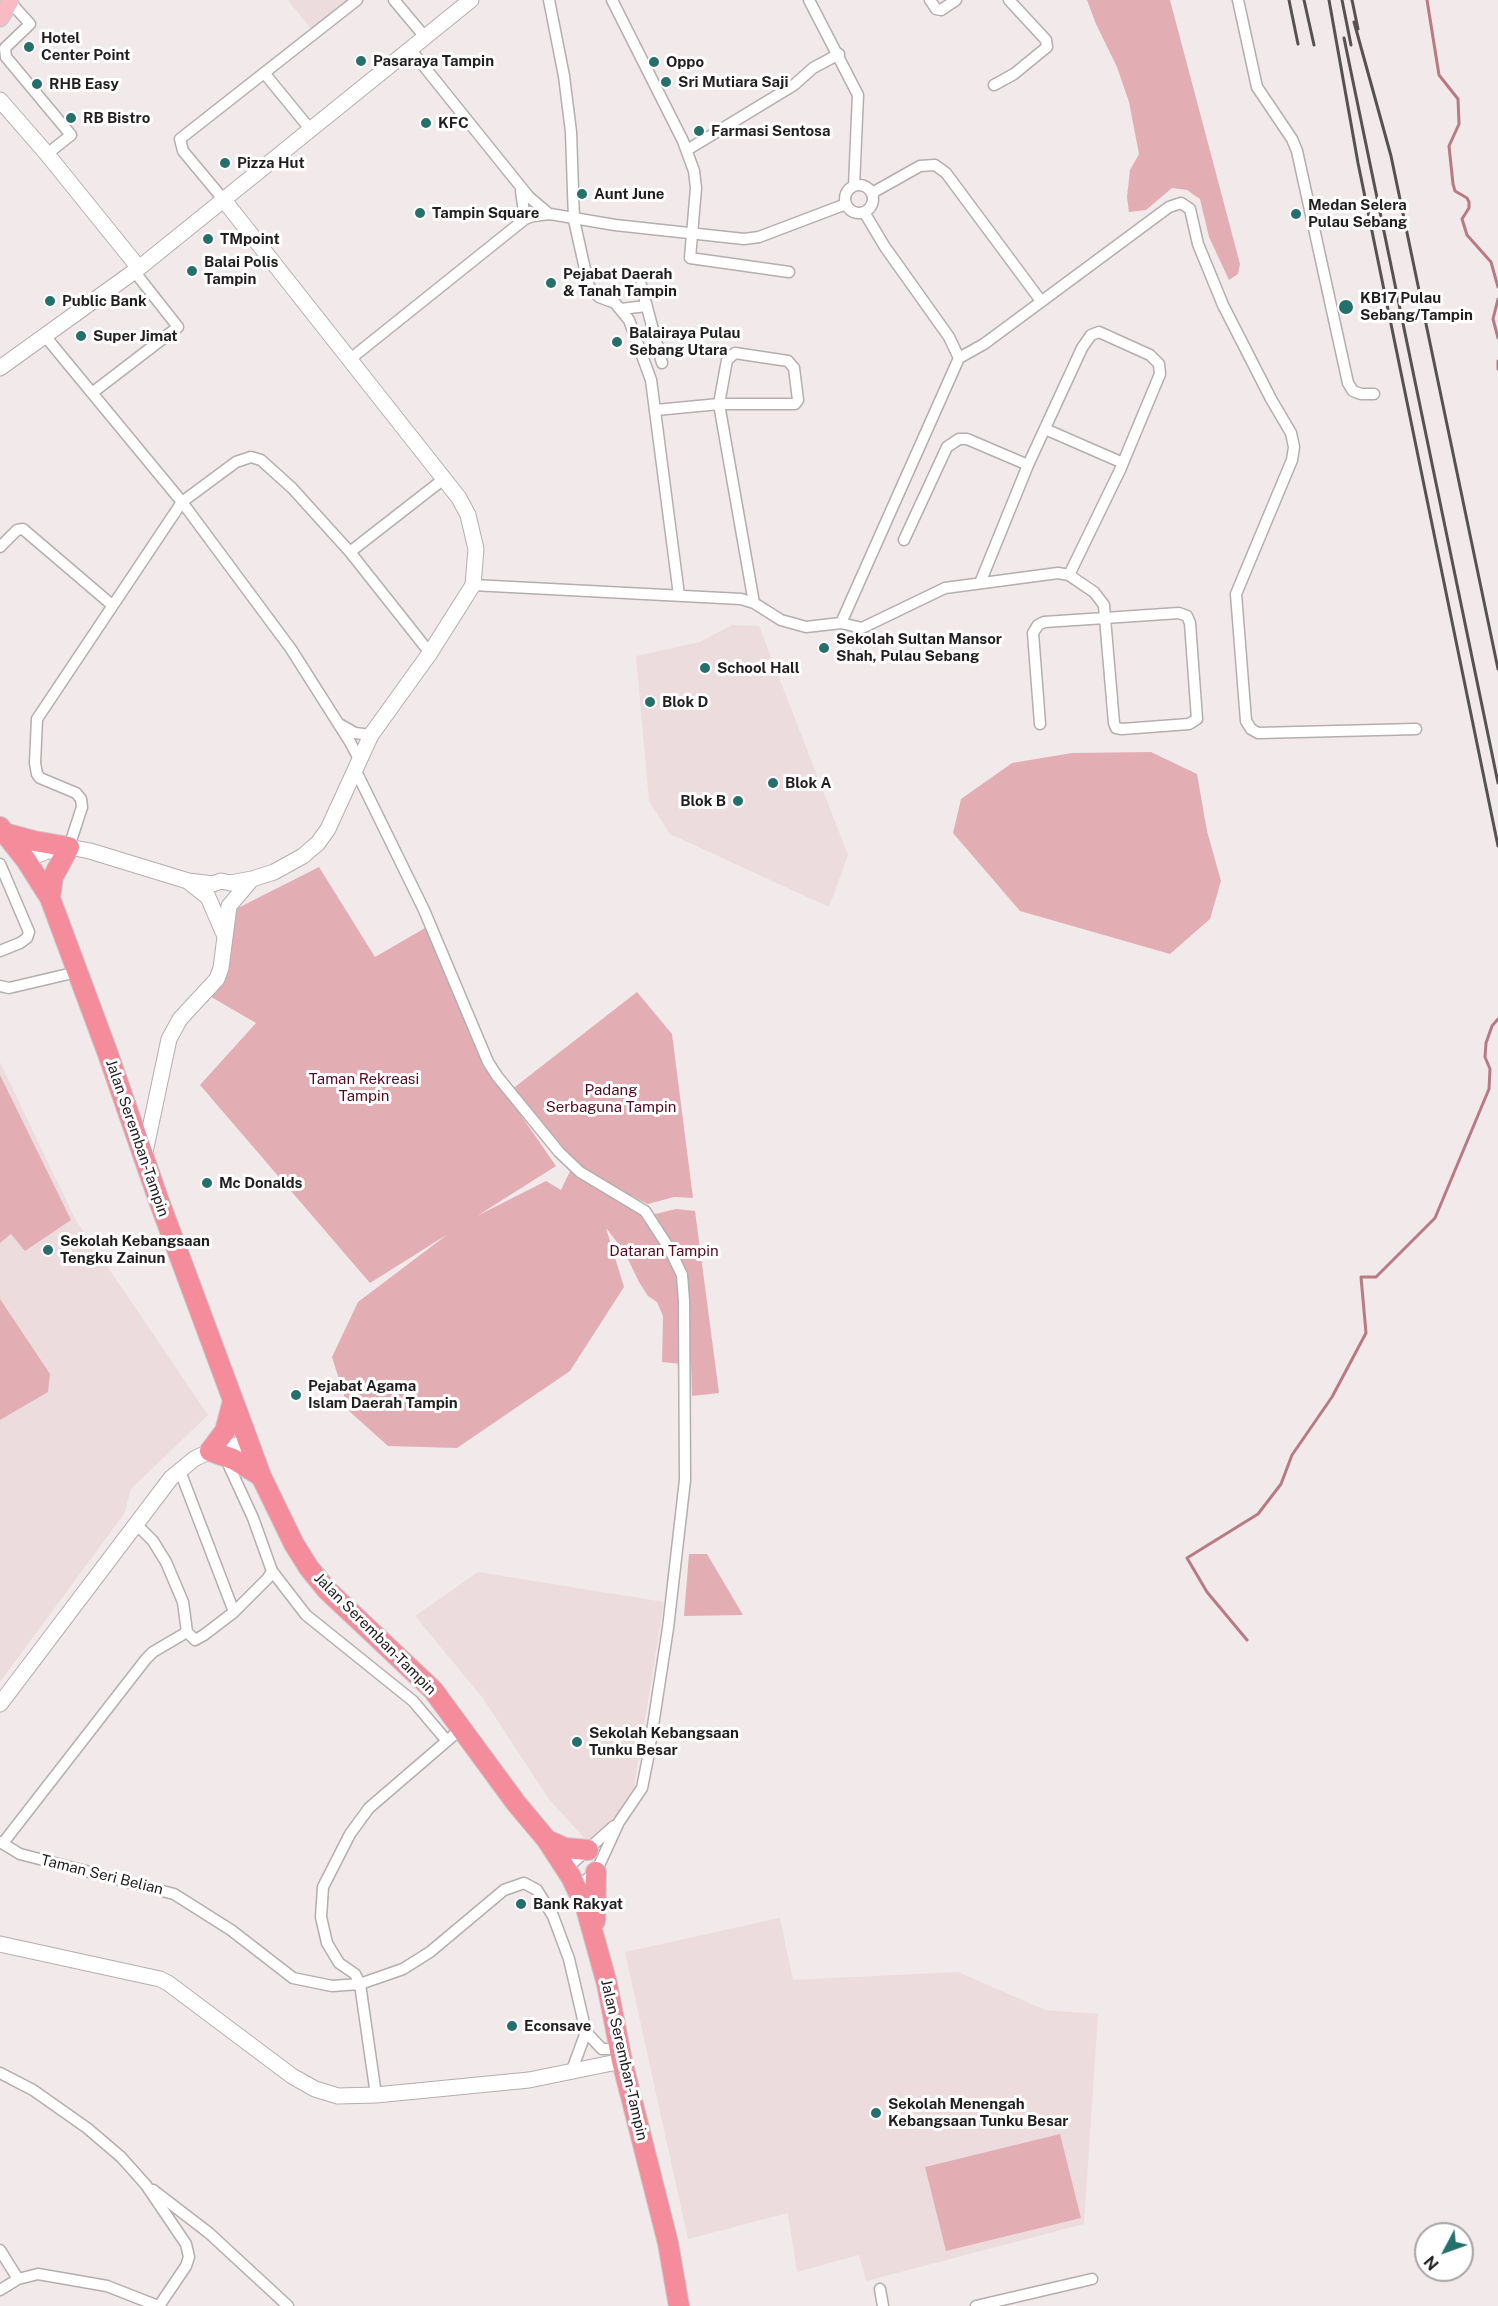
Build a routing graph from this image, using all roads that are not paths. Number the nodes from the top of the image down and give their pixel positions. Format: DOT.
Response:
graph roads {
  1 [pos="357,0"];
  2 [pos="394,0"];
  3 [pos="471,0"];
  4 [pos="549,0"];
  5 [pos="612,0"];
  6 [pos="809,0"];
  7 [pos="930,0"];
  8 [pos="956,0"];
  9 [pos="1009,0"];
  10 [pos="1238,0"];
  11 [pos="8,5"];
  12 [pos="0,18"];
  13 [pos="425,37"];
  14 [pos="410,49"];
  15 [pos="838,54"];
  16 [pos="265,74"];
  17 [pos="994,85"];
  18 [pos="0,100"];
  19 [pos="310,129"];
  20 [pos="687,150"];
  21 [pos="47,154"];
  22 [pos="519,185"];
  23 [pos="854,186"];
  24 [pos="872,194"];
  25 [pos="223,199"];
  26 [pos="846,204"];
  27 [pos="864,212"];
  28 [pos="550,214"];
  29 [pos="525,219"];
  30 [pos="574,220"];
  31 [pos="693,232"];
  32 [pos="136,269"];
  33 [pos="789,272"];
  34 [pos="641,285"];
  35 [pos="1041,300"];
  36 [pos="646,306"];
  37 [pos="621,309"];
  38 [pos="45,336"];
  39 [pos="959,358"];
  40 [pos="349,360"];
  41 [pos="662,363"];
  42 [pos="0,368"];
  43 [pos="92,393"];
  44 [pos="1374,394"];
  45 [pos="719,404"];
  46 [pos="656,410"];
  47 [pos="1045,429"];
  48 [pos="1123,463"];
  49 [pos="1028,465"];
  50 [pos="445,478"];
  51 [pos="182,502"];
  52 [pos="904,540"];
  53 [pos="0,547"];
  54 [pos="350,552"];
  55 [pos="1069,575"];
  56 [pos="980,583"];
  57 [pos="473,585"];
  58 [pos="679,595"];
  59 [pos="754,603"];
  60 [pos="112,605"];
  61 [pos="1105,618"];
  62 [pos="842,623"];
  63 [pos="430,653"];
  64 [pos="338,724"];
  65 [pos="1040,724"];
  66 [pos="1416,729"];
  67 [pos="371,735"];
  68 [pos="357,764"];
  69 [pos="4,830"];
  70 [pos="69,847"];
  71 [pos="13,866"];
  72 [pos="222,896"];
  73 [pos="50,898"];
  74 [pos="0,951"];
  75 [pos="77,972"];
  76 [pos="0,986"];
  77 [pos="144,1157"];
  78 [pos="233,1401"];
  79 [pos="246,1437"];
  80 [pos="219,1450"];
  81 [pos="180,1471"];
  82 [pos="261,1476"];
  83 [pos="136,1524"];
  84 [pos="272,1571"];
  85 [pos="234,1612"];
  86 [pos="191,1636"];
  87 [pos="0,1704"];
  88 [pos="454,1735"];
  89 [pos="619,1822"];
  90 [pos="548,1840"];
  91 [pos="1,1842"];
  92 [pos="588,1850"];
  93 [pos="566,1869"];
  94 [pos="596,1872"];
  95 [pos="577,1887"];
  96 [pos="595,1939"];
  97 [pos="0,1944"];
  98 [pos="360,1984"];
  99 [pos="586,2032"];
  100 [pos="620,2055"];
  101 [pos="572,2070"];
  102 [pos="0,2073"];
  103 [pos="376,2095"];
  104 [pos="146,2185"];
  105 [pos="0,2250"];
  106 [pos="18,2279"];
  107 [pos="1092,2279"];
  108 [pos="880,2289"];
  109 [pos="0,2290"];
  110 [pos="159,2306"];
  111 [pos="288,2306"];
  112 [pos="679,2306"];
  113 [pos="883,2306"];
  114 [pos="976,2306"];
  1 -- 16 [label="street"];
  2 -- 13 [label="street"];
  3 -- 13 [label="street"];
  4 -- 30 [label="street"];
  5 -- 20 [label="street"];
  6 -- 15 [label="street"];
  7 -- 8 [label="street"];
  9 -- 17 [label="street"];
  10 -- 44 [label="street"];
  11 -- 12 [label="main road"];
  11 -- 21 [label="street"];
  13 -- 14 [label="street"];
  14 -- 19 [label="street"];
  14 -- 22 [label="street"];
  15 -- 20 [label="street"];
  15 -- 23 [label="street"];
  16 -- 19 [label="street"];
  16 -- 25 [label="street"];
  18 -- 21 [label="street"];
  19 -- 25 [label="street"];
  20 -- 31 [label="street"];
  21 -- 32 [label="street"];
  22 -- 28 [label="street"];
  22 -- 29 [label="street"];
  23 -- 24 [label="street"];
  23 -- 26 [label="street"];
  24 -- 27 [label="street"];
  24 -- 35 [label="street"];
  25 -- 32 [label="street"];
  25 -- 40 [label="street"];
  26 -- 27 [label="street"];
  26 -- 31 [label="street"];
  27 -- 39 [label="street"];
  28 -- 29 [label="street"];
  28 -- 30 [label="street"];
  29 -- 40 [label="street"];
  30 -- 31 [label="street"];
  30 -- 37 [label="street"];
  31 -- 33 [label="street"];
  32 -- 38 [label="street"];
  32 -- 43 [label="street"];
  34 -- 36 [label="street"];
  35 -- 39 [label="street"];
  35 -- 66 [label="street"];
  36 -- 37 [label="street"];
  36 -- 41 [label="street"];
  37 -- 46 [label="street"];
  38 -- 42 [label="street"];
  38 -- 43 [label="street"];
  39 -- 62 [label="street"];
  40 -- 50 [label="street"];
  43 -- 51 [label="street"];
  45 -- 45 [label="street"];
  45 -- 46 [label="street"];
  45 -- 59 [label="street"];
  46 -- 58 [label="street"];
  47 -- 48 [label="street"];
  47 -- 48 [label="street"];
  47 -- 49 [label="street"];
  48 -- 55 [label="street"];
  49 -- 52 [label="street"];
  49 -- 56 [label="street"];
  50 -- 54 [label="street"];
  50 -- 57 [label="street"];
  51 -- 54 [label="street"];
  51 -- 60 [label="street"];
  51 -- 64 [label="street"];
  53 -- 60 [label="street"];
  54 -- 63 [label="street"];
  55 -- 56 [label="street"];
  55 -- 61 [label="street"];
  56 -- 62 [label="street"];
  57 -- 58 [label="street"];
  57 -- 63 [label="street"];
  58 -- 59 [label="street"];
  59 -- 62 [label="street"];
  60 -- 70 [label="street"];
  61 -- 61 [label="street"];
  61 -- 65 [label="street"];
  63 -- 67 [label="street"];
  64 -- 67 [label="street"];
  64 -- 68 [label="street"];
  67 -- 68 [label="street"];
  68 -- 72 [label="street"];
  68 -- 89 [label="street"];
  69 -- 70 [label="highway"];
  69 -- 71 [label="highway, Jalan Seremban-Tampin"];
  70 -- 71 [label="street"];
  70 -- 72 [label="street"];
  70 -- 73 [label="highway"];
  71 -- 73 [label="highway, Jalan Seremban-Tampin"];
  71 -- 74 [label="street"];
  72 -- 77 [label="street"];
  73 -- 75 [label="highway, Jalan Seremban-Tampin"];
  75 -- 76 [label="street"];
  75 -- 77 [label="highway, Jalan Seremban-Tampin"];
  77 -- 78 [label="highway, Jalan Seremban-Tampin"];
  78 -- 79 [label="highway, Jalan Seremban-Tampin"];
  78 -- 80 [label="highway"];
  79 -- 80 [label="street"];
  79 -- 82 [label="highway, Jalan Seremban-Tampin"];
  80 -- 81 [label="street"];
  80 -- 82 [label="highway"];
  80 -- 84 [label="street"];
  81 -- 83 [label="street"];
  81 -- 85 [label="street"];
  82 -- 88 [label="highway, Jalan Seremban-Tampin"];
  83 -- 86 [label="street"];
  83 -- 87 [label="street"];
  84 -- 85 [label="street"];
  84 -- 88 [label="street"];
  85 -- 86 [label="street"];
  86 -- 91 [label="street"];
  88 -- 90 [label="highway, Jalan Seremban-Tampin"];
  88 -- 98 [label="street"];
  89 -- 92 [label="street"];
  89 -- 94 [label="street"];
  90 -- 92 [label="highway"];
  90 -- 93 [label="highway, Jalan Seremban-Tampin"];
  91 -- 98 [label="street, Taman Seri Belian"];
  92 -- 93 [label="street"];
  93 -- 95 [label="highway, Jalan Seremban-Tampin"];
  94 -- 95 [label="street"];
  94 -- 96 [label="highway"];
  95 -- 96 [label="highway, Jalan Seremban-Tampin"];
  96 -- 100 [label="highway, Jalan Seremban-Tampin"];
  97 -- 103 [label="street"];
  98 -- 99 [label="street, Taman Seri Belian"];
  98 -- 103 [label="street"];
  99 -- 100 [label="street"];
  99 -- 101 [label="street"];
  100 -- 101 [label="street"];
  100 -- 112 [label="highway, Jalan Seremban-Tampin"];
  101 -- 103 [label="street"];
  102 -- 104 [label="street"];
  104 -- 110 [label="street"];
  104 -- 111 [label="street"];
  105 -- 106 [label="street"];
  106 -- 109 [label="street"];
  106 -- 110 [label="street"];
  107 -- 114 [label="street"];
  108 -- 113 [label="street"];
}
